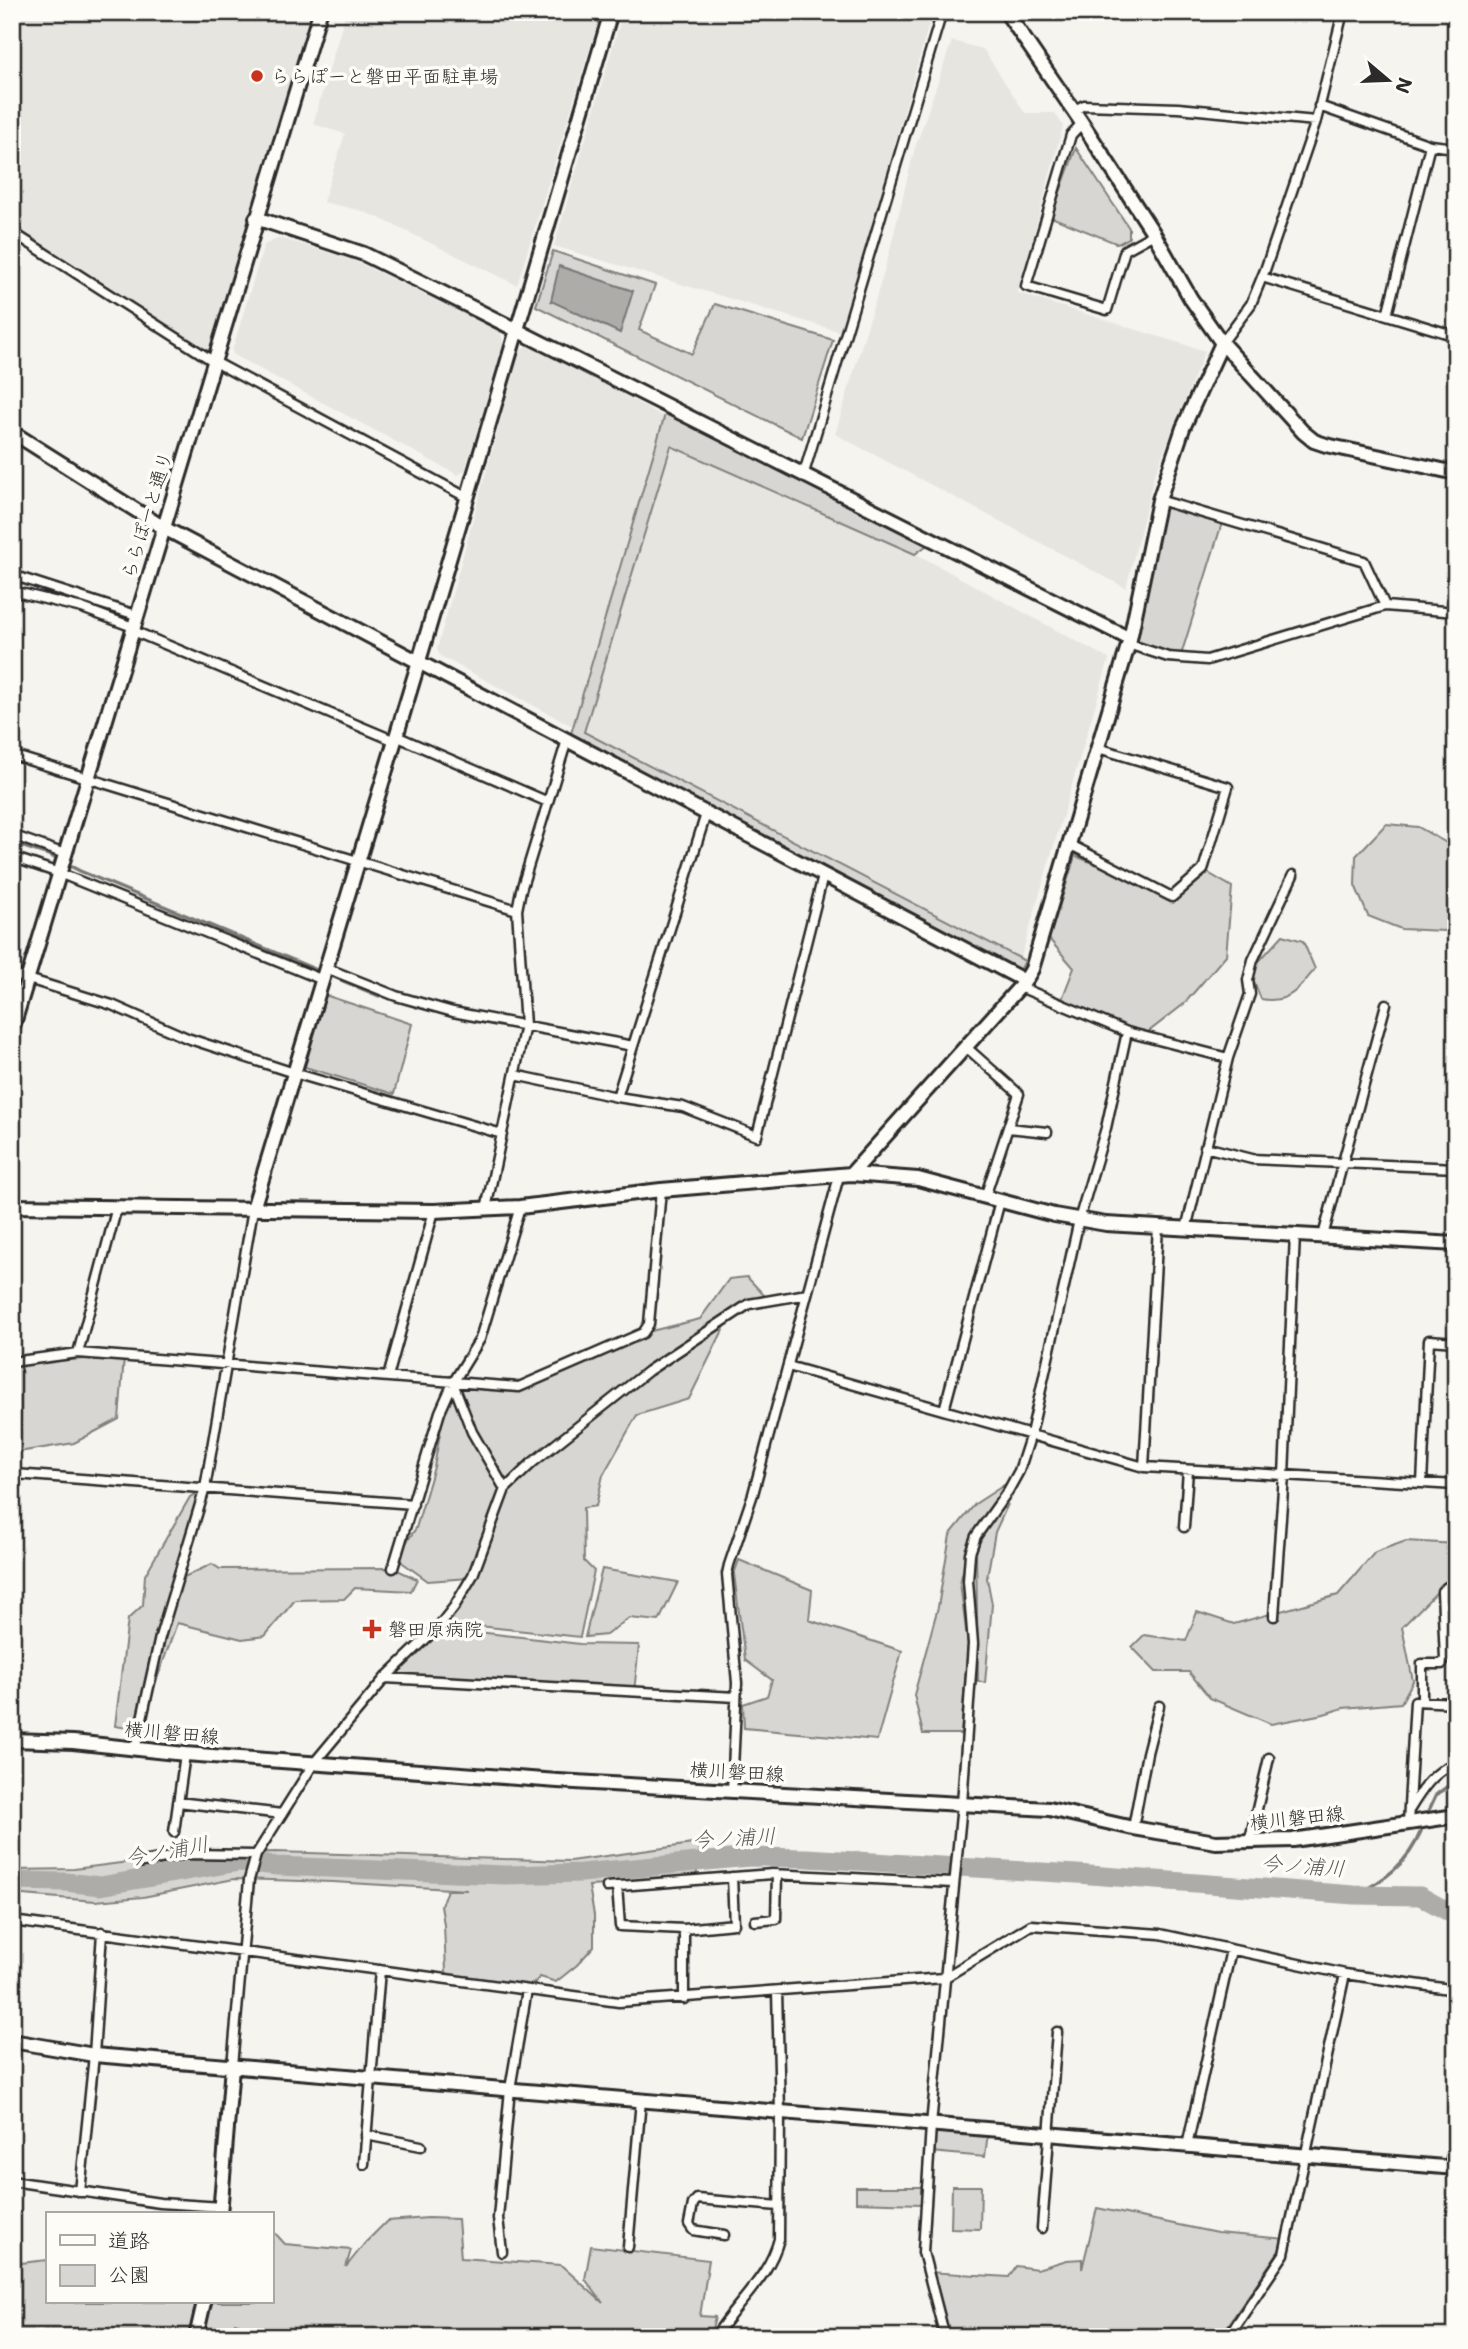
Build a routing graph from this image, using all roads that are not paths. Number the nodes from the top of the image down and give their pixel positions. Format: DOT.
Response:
graph roads {
  1 [pos="320,12"];
  2 [pos="611,12"];
  3 [pos="942,12"];
  4 [pos="1006,12"];
  5 [pos="1343,12"];
  6 [pos="1319,106"];
  7 [pos="1073,111"];
  8 [pos="1316,121"];
  9 [pos="1082,123"];
  10 [pos="1430,145"];
  11 [pos="1456,147"];
  12 [pos="256,218"];
  13 [pos="12,232"];
  14 [pos="1154,234"];
  15 [pos="1262,277"];
  16 [pos="1387,315"];
  17 [pos="518,329"];
  18 [pos="1456,336"];
  19 [pos="1222,343"];
  20 [pos="213,361"];
  21 [pos="12,432"];
  22 [pos="1456,472"];
  23 [pos="804,473"];
  24 [pos="468,498"];
  25 [pos="1159,500"];
  26 [pos="164,528"];
  27 [pos="12,575"];
  28 [pos="12,591"];
  29 [pos="1385,607"];
  30 [pos="1456,612"];
  31 [pos="133,624"];
  32 [pos="1129,641"];
  33 [pos="419,661"];
  34 [pos="396,739"];
  35 [pos="567,740"];
  36 [pos="1098,748"];
  37 [pos="12,755"];
  38 [pos="88,778"];
  39 [pos="548,802"];
  40 [pos="706,814"];
  41 [pos="12,835"];
  42 [pos="1069,844"];
  43 [pos="65,853"];
  44 [pos="12,857"];
  45 [pos="359,860"];
  46 [pos="59,873"];
  47 [pos="1293,875"];
  48 [pos="823,876"];
  49 [pos="517,910"];
  50 [pos="12,974"];
  51 [pos="324,974"];
  52 [pos="27,978"];
  53 [pos="1023,984"];
  54 [pos="1386,1004"];
  55 [pos="526,1025"];
  56 [pos="12,1030"];
  57 [pos="1127,1032"];
  58 [pos="633,1046"];
  59 [pos="966,1046"];
  60 [pos="1228,1058"];
  61 [pos="295,1073"];
  62 [pos="515,1076"];
  63 [pos="617,1097"];
  64 [pos="1008,1128"];
  65 [pos="1046,1132"];
  66 [pos="502,1135"];
  67 [pos="1205,1147"];
  68 [pos="1342,1163"];
  69 [pos="1456,1168"];
  70 [pos="845,1175"];
  71 [pos="661,1190"];
  72 [pos="985,1197"];
  73 [pos="1000,1201"];
  74 [pos="12,1206"];
  75 [pos="117,1207"];
  76 [pos="520,1207"];
  77 [pos="253,1209"];
  78 [pos="486,1209"];
  79 [pos="434,1211"];
  80 [pos="1079,1220"];
  81 [pos="1158,1227"];
  82 [pos="1186,1229"];
  83 [pos="1296,1235"];
  84 [pos="1323,1236"];
  85 [pos="1456,1244"];
  86 [pos="807,1294"];
  87 [pos="1456,1342"];
  88 [pos="78,1353"];
  89 [pos="12,1362"];
  90 [pos="225,1364"];
  91 [pos="788,1366"];
  92 [pos="388,1377"];
  93 [pos="453,1383"];
  94 [pos="944,1410"];
  95 [pos="1031,1434"];
  96 [pos="1144,1467"];
  97 [pos="1188,1470"];
  98 [pos="15,1474"];
  99 [pos="1284,1475"];
  100 [pos="1422,1483"];
  101 [pos="1456,1485"];
  102 [pos="205,1488"];
  103 [pos="505,1489"];
  104 [pos="413,1504"];
  105 [pos="1184,1527"];
  106 [pos="393,1568"];
  107 [pos="1456,1587"];
  108 [pos="1274,1616"];
  109 [pos="1444,1640"];
  110 [pos="1456,1641"];
  111 [pos="385,1678"];
  112 [pos="736,1697"];
  113 [pos="1422,1701"];
  114 [pos="1456,1703"];
  115 [pos="1159,1706"];
  116 [pos="12,1740"];
  117 [pos="135,1750"];
  118 [pos="185,1754"];
  119 [pos="1269,1758"];
  120 [pos="314,1763"];
  121 [pos="1456,1763"];
  122 [pos="732,1791"];
  123 [pos="178,1802"];
  124 [pos="962,1804"];
  125 [pos="282,1814"];
  126 [pos="1456,1816"];
  127 [pos="1408,1817"];
  128 [pos="1133,1828"];
  129 [pos="174,1832"];
  130 [pos="1249,1843"];
  131 [pos="257,1855"];
  132 [pos="138,1863"];
  133 [pos="777,1874"];
  134 [pos="732,1877"];
  135 [pos="953,1882"];
  136 [pos="617,1886"];
  137 [pos="607,1887"];
  138 [pos="12,1921"];
  139 [pos="755,1921"];
  140 [pos="684,1929"];
  141 [pos="102,1932"];
  142 [pos="1231,1950"];
  143 [pos="242,1952"];
  144 [pos="380,1969"];
  145 [pos="1345,1974"];
  146 [pos="944,1978"];
  147 [pos="527,1990"];
  148 [pos="1456,1990"];
  149 [pos="777,1992"];
  150 [pos="684,1999"];
  151 [pos="1057,2032"];
  152 [pos="12,2041"];
  153 [pos="94,2055"];
  154 [pos="232,2066"];
  155 [pos="370,2078"];
  156 [pos="510,2089"];
  157 [pos="641,2101"];
  158 [pos="780,2112"];
  159 [pos="931,2125"];
  160 [pos="1050,2134"];
  161 [pos="366,2135"];
  162 [pos="1456,2138"];
  163 [pos="421,2146"];
  164 [pos="1187,2146"];
  165 [pos="1306,2155"];
  166 [pos="364,2164"];
  167 [pos="1453,2168"];
  168 [pos="12,2181"];
  169 [pos="80,2192"];
  170 [pos="779,2206"];
  171 [pos="221,2211"];
  172 [pos="1042,2228"];
  173 [pos="723,2235"];
  174 [pos="628,2247"];
  175 [pos="502,2252"];
  176 [pos="204,2304"];
  177 [pos="196,2337"];
  178 [pos="715,2337"];
  179 [pos="945,2337"];
  180 [pos="1228,2337"];
  1 -- 12 [label="street, ららぽーと通り"];
  2 -- 17 [label="street"];
  3 -- 23 [label="street"];
  4 -- 7 [label="street"];
  5 -- 6 [label="street"];
  6 -- 8 [label="street"];
  6 -- 10 [label="street"];
  7 -- 8 [label="street"];
  7 -- 9 [label="street"];
  8 -- 15 [label="street"];
  9 -- 14 [label="street"];
  9 -- 14 [label="street"];
  10 -- 11 [label="street"];
  10 -- 16 [label="street"];
  12 -- 17 [label="street"];
  12 -- 20 [label="street, ららぽーと通り"];
  13 -- 20 [label="street"];
  14 -- 19 [label="street"];
  15 -- 16 [label="street"];
  15 -- 19 [label="street"];
  16 -- 18 [label="street"];
  17 -- 23 [label="street"];
  17 -- 24 [label="street"];
  19 -- 22 [label="street"];
  19 -- 25 [label="street"];
  20 -- 24 [label="street"];
  20 -- 26 [label="street, ららぽーと通り"];
  21 -- 26 [label="street"];
  23 -- 32 [label="street"];
  24 -- 33 [label="street"];
  25 -- 29 [label="street"];
  25 -- 32 [label="street"];
  26 -- 31 [label="street, ららぽーと通り"];
  26 -- 33 [label="street"];
  27 -- 31 [label="street"];
  28 -- 31 [label="street"];
  29 -- 30 [label="street"];
  29 -- 32 [label="street"];
  31 -- 34 [label="street"];
  31 -- 38 [label="street, ららぽーと通り"];
  32 -- 36 [label="street"];
  33 -- 34 [label="street"];
  33 -- 35 [label="street"];
  34 -- 39 [label="street"];
  34 -- 45 [label="street"];
  35 -- 39 [label="street"];
  35 -- 40 [label="street"];
  36 -- 42 [label="street"];
  36 -- 42 [label="street"];
  37 -- 38 [label="street"];
  38 -- 43 [label="street, ららぽーと通り"];
  38 -- 45 [label="street"];
  39 -- 49 [label="street"];
  40 -- 48 [label="street"];
  40 -- 58 [label="street"];
  41 -- 43 [label="street"];
  42 -- 53 [label="street"];
  43 -- 46 [label="street, ららぽーと通り"];
  44 -- 46 [label="street"];
  45 -- 49 [label="street"];
  45 -- 51 [label="street"];
  46 -- 51 [label="street"];
  46 -- 52 [label="street, ららぽーと通り"];
  47 -- 60 [label="street"];
  48 -- 53 [label="street"];
  48 -- 63 [label="street"];
  49 -- 55 [label="street"];
  50 -- 52 [label="street"];
  51 -- 55 [label="street"];
  51 -- 61 [label="street"];
  52 -- 56 [label="street, ららぽーと通り"];
  52 -- 61 [label="street"];
  53 -- 57 [label="street"];
  53 -- 59 [label="street"];
  54 -- 68 [label="street"];
  55 -- 58 [label="street"];
  55 -- 62 [label="street"];
  57 -- 60 [label="street"];
  57 -- 80 [label="street"];
  58 -- 63 [label="street"];
  59 -- 64 [label="street"];
  59 -- 70 [label="street"];
  60 -- 67 [label="street"];
  61 -- 66 [label="street"];
  61 -- 77 [label="street"];
  62 -- 63 [label="street"];
  62 -- 66 [label="street"];
  64 -- 65 [label="street"];
  64 -- 72 [label="street"];
  66 -- 78 [label="street"];
  67 -- 68 [label="street"];
  67 -- 82 [label="street"];
  68 -- 69 [label="street"];
  68 -- 84 [label="street"];
  70 -- 71 [label="street"];
  70 -- 72 [label="street"];
  70 -- 86 [label="street"];
  71 -- 76 [label="street"];
  71 -- 93 [label="street"];
  72 -- 73 [label="street"];
  73 -- 80 [label="street"];
  73 -- 94 [label="street"];
  74 -- 75 [label="street"];
  75 -- 77 [label="street"];
  75 -- 88 [label="street"];
  76 -- 78 [label="street"];
  76 -- 93 [label="street"];
  77 -- 79 [label="street"];
  77 -- 90 [label="street"];
  78 -- 79 [label="street"];
  79 -- 92 [label="street"];
  80 -- 81 [label="street"];
  80 -- 95 [label="street"];
  81 -- 82 [label="street"];
  81 -- 96 [label="street"];
  82 -- 83 [label="street"];
  83 -- 84 [label="street"];
  83 -- 99 [label="street"];
  84 -- 85 [label="street"];
  86 -- 91 [label="street"];
  86 -- 103 [label="street"];
  87 -- 100 [label="street"];
  88 -- 89 [label="street"];
  88 -- 90 [label="street"];
  90 -- 92 [label="street"];
  90 -- 102 [label="street"];
  91 -- 94 [label="street"];
  91 -- 112 [label="street"];
  92 -- 93 [label="street"];
  93 -- 103 [label="street"];
  93 -- 104 [label="street"];
  94 -- 95 [label="street"];
  95 -- 96 [label="street"];
  95 -- 124 [label="street"];
  96 -- 97 [label="street"];
  97 -- 99 [label="street"];
  97 -- 105 [label="street"];
  98 -- 102 [label="street"];
  99 -- 100 [label="street"];
  99 -- 108 [label="street"];
  100 -- 101 [label="street"];
  102 -- 104 [label="street"];
  102 -- 117 [label="street"];
  103 -- 111 [label="street"];
  104 -- 106 [label="street"];
  107 -- 109 [label="street"];
  109 -- 110 [label="street"];
  109 -- 113 [label="street"];
  111 -- 112 [label="street"];
  111 -- 120 [label="street"];
  112 -- 122 [label="street"];
  113 -- 114 [label="street"];
  113 -- 127 [label="street"];
  115 -- 128 [label="street"];
  116 -- 117 [label="street, 横川磐田線"];
  117 -- 118 [label="street, 横川磐田線"];
  118 -- 120 [label="street, 横川磐田線"];
  118 -- 123 [label="street"];
  119 -- 130 [label="street"];
  120 -- 122 [label="street, 横川磐田線"];
  120 -- 125 [label="street"];
  121 -- 127 [label="street"];
  122 -- 124 [label="street, 横川磐田線"];
  123 -- 125 [label="street"];
  123 -- 129 [label="street"];
  124 -- 128 [label="street, 横川磐田線"];
  124 -- 135 [label="street"];
  125 -- 131 [label="street"];
  126 -- 127 [label="street, 横川磐田線"];
  127 -- 130 [label="street, 横川磐田線"];
  128 -- 130 [label="street, 横川磐田線"];
  131 -- 132 [label="street"];
  131 -- 143 [label="street"];
  133 -- 134 [label="street"];
  133 -- 135 [label="street"];
  133 -- 139 [label="street"];
  134 -- 136 [label="street"];
  134 -- 140 [label="street"];
  135 -- 146 [label="street"];
  136 -- 137 [label="street"];
  136 -- 140 [label="street"];
  138 -- 141 [label="street"];
  140 -- 150 [label="street"];
  141 -- 143 [label="street"];
  141 -- 153 [label="street"];
  142 -- 145 [label="street"];
  142 -- 146 [label="street"];
  142 -- 164 [label="street"];
  143 -- 144 [label="street"];
  143 -- 154 [label="street"];
  144 -- 147 [label="street"];
  144 -- 155 [label="street"];
  145 -- 148 [label="street"];
  145 -- 165 [label="street"];
  146 -- 149 [label="street"];
  146 -- 159 [label="street"];
  147 -- 150 [label="street"];
  147 -- 156 [label="street"];
  149 -- 150 [label="street"];
  149 -- 158 [label="street"];
  151 -- 160 [label="street"];
  152 -- 153 [label="street"];
  153 -- 154 [label="street"];
  153 -- 169 [label="street"];
  154 -- 155 [label="street"];
  154 -- 171 [label="street"];
  155 -- 156 [label="street"];
  155 -- 161 [label="street"];
  156 -- 157 [label="street"];
  156 -- 175 [label="street"];
  157 -- 158 [label="street"];
  157 -- 174 [label="street"];
  158 -- 159 [label="street"];
  158 -- 170 [label="street"];
  159 -- 160 [label="street"];
  159 -- 179 [label="street"];
  160 -- 164 [label="street"];
  160 -- 172 [label="street"];
  161 -- 163 [label="street"];
  161 -- 166 [label="street"];
  162 -- 167 [label="street"];
  164 -- 165 [label="street"];
  165 -- 167 [label="street"];
  165 -- 180 [label="street"];
  168 -- 169 [label="street"];
  169 -- 171 [label="street"];
  170 -- 173 [label="street"];
  170 -- 178 [label="street"];
  176 -- 177 [label="street"];
}
